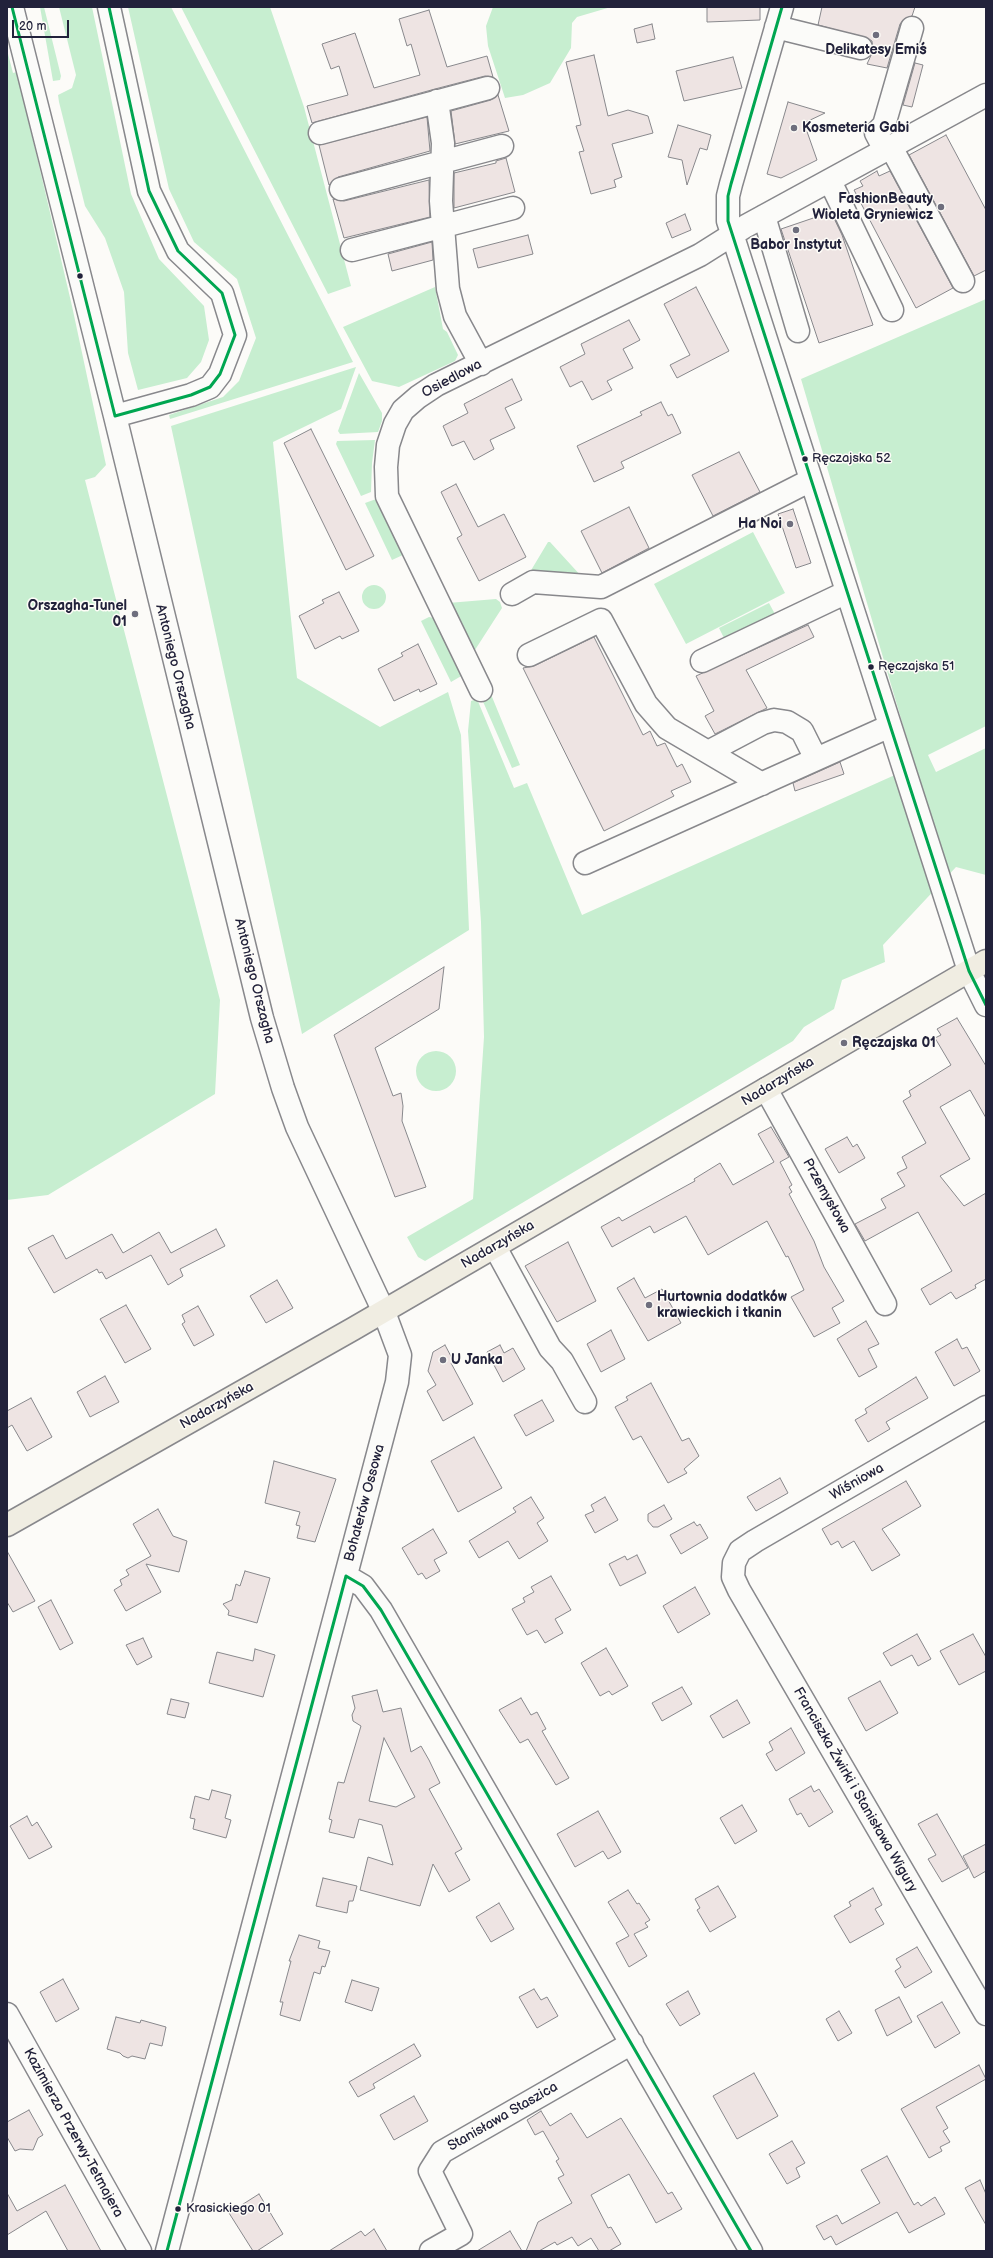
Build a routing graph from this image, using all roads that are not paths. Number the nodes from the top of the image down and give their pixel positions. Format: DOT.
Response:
graph roads {
  1 [pos="12,7"];
  2 [pos="109,7"];
  3 [pos="779,17"];
  4 [pos="912,28"];
  5 [pos="861,48"];
  6 [pos="488,88"];
  7 [pos="986,95"];
  8 [pos="437,101"];
  9 [pos="320,133"];
  10 [pos="502,146"];
  11 [pos="888,149"];
  12 [pos="443,162"];
  13 [pos="830,181"];
  14 [pos="341,189"];
  15 [pos="513,208"];
  16 [pos="764,216"];
  17 [pos="443,226"];
  18 [pos="732,235"];
  19 [pos="352,250"];
  20 [pos="963,281"];
  21 [pos="892,310"];
  22 [pos="798,331"];
  23 [pos="481,364"];
  24 [pos="115,416"];
  25 [pos="811,480"];
  26 [pos="847,592"];
  27 [pos="512,594"];
  28 [pos="529,655"];
  29 [pos="702,661"];
  30 [pos="481,690"];
  31 [pos="890,726"];
  32 [pos="708,752"];
  33 [pos="816,759"];
  34 [pos="762,784"];
  35 [pos="585,863"];
  36 [pos="978,966"];
  37 [pos="986,1005"];
  38 [pos="766,1089"];
  39 [pos="495,1247"];
  40 [pos="885,1304"];
  41 [pos="384,1312"];
  42 [pos="584,1402"];
  43 [pos="986,1407"];
  44 [pos="7,1525"];
  45 [pos="734,1563"];
  46 [pos="346,1576"];
  47 [pos="7,2014"];
  48 [pos="986,2014"];
  49 [pos="632,2043"];
  50 [pos="140,2251"];
  51 [pos="167,2251"];
  52 [pos="431,2251"];
  53 [pos="751,2251"];
  1 -- 24 [label="street, Antoniego Orszagha"];
  2 -- 24 [label="street"];
  3 -- 5 [label="street"];
  3 -- 18 [label="street"];
  4 -- 11 [label="street"];
  6 -- 8 [label="street"];
  7 -- 11 [label="street, Osiedlowa"];
  8 -- 9 [label="street"];
  8 -- 12 [label="street"];
  10 -- 12 [label="street"];
  11 -- 13 [label="street, Osiedlowa"];
  11 -- 20 [label="street"];
  12 -- 14 [label="street"];
  12 -- 17 [label="street"];
  13 -- 16 [label="street, Osiedlowa"];
  13 -- 21 [label="street"];
  15 -- 17 [label="street"];
  16 -- 18 [label="street, Osiedlowa"];
  16 -- 22 [label="street"];
  17 -- 19 [label="street"];
  17 -- 23 [label="street"];
  18 -- 23 [label="street, Osiedlowa"];
  18 -- 25 [label="street"];
  23 -- 30 [label="street, Osiedlowa"];
  24 -- 41 [label="street, Antoniego Orszagha"];
  25 -- 26 [label="street"];
  25 -- 27 [label="street"];
  26 -- 29 [label="street"];
  26 -- 31 [label="street"];
  28 -- 32 [label="street"];
  31 -- 33 [label="street"];
  31 -- 36 [label="street"];
  32 -- 33 [label="street"];
  32 -- 34 [label="street"];
  33 -- 34 [label="street"];
  34 -- 35 [label="street"];
  36 -- 37 [label="street"];
  36 -- 38 [label="main road, Nadarzyńska"];
  38 -- 39 [label="main road, Nadarzyńska"];
  38 -- 40 [label="street, Przemysłowa"];
  39 -- 41 [label="main road, Nadarzyńska"];
  39 -- 42 [label="street"];
  41 -- 44 [label="main road, Nadarzyńska"];
  41 -- 46 [label="street, Bohaterów Ossowa"];
  43 -- 45 [label="street, Wiśniowa"];
  45 -- 48 [label="street, Franciszka Żwirki i Stanisława Wigury"];
  46 -- 49 [label="street"];
  46 -- 51 [label="street, Bohaterów Ossowa"];
  47 -- 50 [label="street, Kazimierza Przerwy-Tetmajera"];
  49 -- 52 [label="street, Stanisława Staszica"];
  49 -- 53 [label="street"];
}
